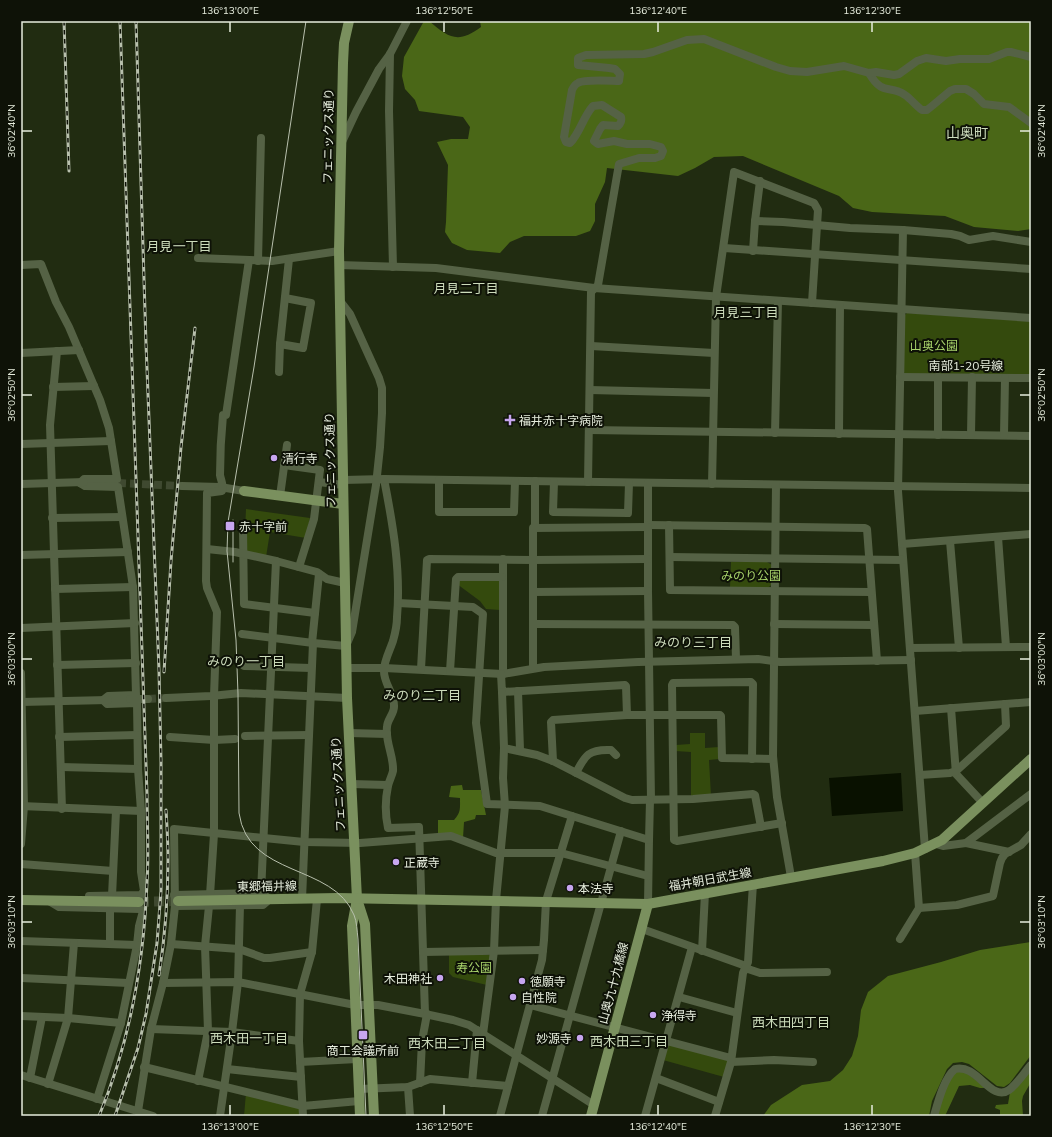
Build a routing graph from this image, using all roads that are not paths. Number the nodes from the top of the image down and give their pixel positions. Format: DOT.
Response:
graph roads {
  1 [pos="349,21"];
  2 [pos="407,21"];
  3 [pos="390,54"];
  4 [pos="1031,57"];
  5 [pos="869,73"];
  6 [pos="1031,123"];
  7 [pos="261,138"];
  8 [pos="341,144"];
  9 [pos="760,181"];
  10 [pos="755,221"];
  11 [pos="817,226"];
  12 [pos="903,230"];
  13 [pos="1031,242"];
  14 [pos="724,248"];
  15 [pos="339,251"];
  16 [pos="753,251"];
  17 [pos="815,255"];
  18 [pos="198,258"];
  19 [pos="289,259"];
  20 [pos="249,260"];
  21 [pos="258,261"];
  22 [pos="902,261"];
  23 [pos="21,265"];
  24 [pos="339,265"];
  25 [pos="393,267"];
  26 [pos="1031,269"];
  27 [pos="594,288"];
  28 [pos="716,297"];
  29 [pos="285,298"];
  30 [pos="340,301"];
  31 [pos="778,301"];
  32 [pos="812,303"];
  33 [pos="840,305"];
  34 [pos="901,310"];
  35 [pos="1031,318"];
  36 [pos="280,344"];
  37 [pos="591,346"];
  38 [pos="79,350"];
  39 [pos="57,351"];
  40 [pos="21,353"];
  41 [pos="714,353"];
  42 [pos="279,372"];
  43 [pos="900,377"];
  44 [pos="938,377"];
  45 [pos="972,377"];
  46 [pos="1005,378"];
  47 [pos="1031,378"];
  48 [pos="94,386"];
  49 [pos="54,387"];
  50 [pos="590,390"];
  51 [pos="713,393"];
  52 [pos="589,430"];
  53 [pos="712,432"];
  54 [pos="775,433"];
  55 [pos="839,434"];
  56 [pos="899,434"];
  57 [pos="938,435"];
  58 [pos="971,435"];
  59 [pos="1004,436"];
  60 [pos="1031,436"];
  61 [pos="111,441"];
  62 [pos="50,443"];
  63 [pos="21,444"];
  64 [pos="287,445"];
  65 [pos="284,465"];
  66 [pos="380,479"];
  67 [pos="439,480"];
  68 [pos="515,481"];
  69 [pos="535,481"];
  70 [pos="80,482"];
  71 [pos="319,482"];
  72 [pos="554,482"];
  73 [pos="588,482"];
  74 [pos="118,483"];
  75 [pos="343,483"];
  76 [pos="629,483"];
  77 [pos="648,483"];
  78 [pos="21,484"];
  79 [pos="51,484"];
  80 [pos="712,484"];
  81 [pos="776,485"];
  82 [pos="182,486"];
  83 [pos="898,486"];
  84 [pos="223,488"];
  85 [pos="1031,488"];
  86 [pos="244,491"];
  87 [pos="280,496"];
  88 [pos="317,500"];
  89 [pos="343,504"];
  90 [pos="122,516"];
  91 [pos="52,518"];
  92 [pos="669,525"];
  93 [pos="648,526"];
  94 [pos="775,526"];
  95 [pos="535,528"];
  96 [pos="243,529"];
  97 [pos="1031,534"];
  98 [pos="998,537"];
  99 [pos="950,541"];
  100 [pos="902,544"];
  101 [pos="206,549"];
  102 [pos="128,552"];
  103 [pos="53,554"];
  104 [pos="21,555"];
  105 [pos="244,555"];
  106 [pos="670,557"];
  107 [pos="648,558"];
  108 [pos="775,558"];
  109 [pos="503,560"];
  110 [pos="533,560"];
  111 [pos="903,560"];
  112 [pos="276,561"];
  113 [pos="869,561"];
  114 [pos="300,567"];
  115 [pos="320,574"];
  116 [pos="502,577"];
  117 [pos="345,583"];
  118 [pos="133,587"];
  119 [pos="54,589"];
  120 [pos="648,591"];
  121 [pos="774,591"];
  122 [pos="533,592"];
  123 [pos="871,592"];
  124 [pos="398,603"];
  125 [pos="425,604"];
  126 [pos="454,606"];
  127 [pos="274,608"];
  128 [pos="315,613"];
  129 [pos="135,623"];
  130 [pos="533,624"];
  131 [pos="648,624"];
  132 [pos="774,624"];
  133 [pos="874,625"];
  134 [pos="56,626"];
  135 [pos="21,628"];
  136 [pos="242,634"];
  137 [pos="272,638"];
  138 [pos="312,643"];
  139 [pos="346,646"];
  140 [pos="1006,647"];
  141 [pos="1031,647"];
  142 [pos="910,648"];
  143 [pos="959,648"];
  144 [pos="736,659"];
  145 [pos="911,660"];
  146 [pos="648,661"];
  147 [pos="774,661"];
  148 [pos="876,661"];
  149 [pos="136,663"];
  150 [pos="57,665"];
  151 [pos="244,666"];
  152 [pos="271,667"];
  153 [pos="311,668"];
  154 [pos="347,668"];
  155 [pos="384,668"];
  156 [pos="533,668"];
  157 [pos="421,670"];
  158 [pos="450,671"];
  159 [pos="21,673"];
  160 [pos="479,673"];
  161 [pos="502,674"];
  162 [pos="518,691"];
  163 [pos="502,692"];
  164 [pos="270,694"];
  165 [pos="214,696"];
  166 [pos="310,697"];
  167 [pos="166,698"];
  168 [pos="347,698"];
  169 [pos="148,699"];
  170 [pos="103,700"];
  171 [pos="58,701"];
  172 [pos="22,702"];
  173 [pos="1031,702"];
  174 [pos="1005,704"];
  175 [pos="951,708"];
  176 [pos="915,711"];
  177 [pos="627,715"];
  178 [pos="650,715"];
  179 [pos="672,715"];
  180 [pos="349,733"];
  181 [pos="137,734"];
  182 [pos="387,734"];
  183 [pos="309,735"];
  184 [pos="60,736"];
  185 [pos="244,736"];
  186 [pos="268,736"];
  187 [pos="170,737"];
  188 [pos="214,740"];
  189 [pos="235,740"];
  190 [pos="504,748"];
  191 [pos="520,750"];
  192 [pos="616,755"];
  193 [pos="752,759"];
  194 [pos="773,759"];
  195 [pos="1031,759"];
  196 [pos="553,761"];
  197 [pos="61,767"];
  198 [pos="138,768"];
  199 [pos="956,771"];
  200 [pos="576,773"];
  201 [pos="920,775"];
  202 [pos="352,784"];
  203 [pos="388,785"];
  204 [pos="1031,794"];
  205 [pos="650,800"];
  206 [pos="673,800"];
  207 [pos="983,803"];
  208 [pos="505,804"];
  209 [pos="22,806"];
  210 [pos="62,809"];
  211 [pos="116,811"];
  212 [pos="141,811"];
  213 [pos="572,816"];
  214 [pos="782,823"];
  215 [pos="761,827"];
  216 [pos="621,831"];
  217 [pos="214,834"];
  218 [pos="1031,834"];
  219 [pos="263,838"];
  220 [pos="419,839"];
  221 [pos="649,840"];
  222 [pos="304,842"];
  223 [pos="21,843"];
  224 [pos="354,843"];
  225 [pos="966,843"];
  226 [pos="936,844"];
  227 [pos="925,849"];
  228 [pos="1009,852"];
  229 [pos="561,853"];
  230 [pos="915,853"];
  231 [pos="500,854"];
  232 [pos="21,864"];
  233 [pos="611,866"];
  234 [pos="113,871"];
  235 [pos="648,876"];
  236 [pos="791,877"];
  237 [pos="753,884"];
  238 [pos="705,893"];
  239 [pos="261,894"];
  240 [pos="210,895"];
  241 [pos="112,896"];
  242 [pos="270,899"];
  243 [pos="302,899"];
  244 [pos="317,899"];
  245 [pos="357,899"];
  246 [pos="421,899"];
  247 [pos="21,900"];
  248 [pos="496,900"];
  249 [pos="49,901"];
  250 [pos="176,901"];
  251 [pos="546,901"];
  252 [pos="139,902"];
  253 [pos="601,904"];
  254 [pos="648,904"];
  255 [pos="240,905"];
  256 [pos="209,906"];
  257 [pos="110,908"];
  258 [pos="919,908"];
  259 [pos="642,929"];
  260 [pos="900,939"];
  261 [pos="21,941"];
  262 [pos="74,943"];
  263 [pos="110,944"];
  264 [pos="171,944"];
  265 [pos="137,945"];
  266 [pos="205,946"];
  267 [pos="692,947"];
  268 [pos="238,948"];
  269 [pos="543,950"];
  270 [pos="494,951"];
  271 [pos="702,951"];
  272 [pos="312,952"];
  273 [pos="423,952"];
  274 [pos="745,967"];
  275 [pos="827,972"];
  276 [pos="21,978"];
  277 [pos="71,980"];
  278 [pos="206,982"];
  279 [pos="238,982"];
  280 [pos="128,983"];
  281 [pos="163,983"];
  282 [pos="300,994"];
  283 [pos="678,997"];
  284 [pos="369,1004"];
  285 [pos="355,1005"];
  286 [pos="530,1005"];
  287 [pos="426,1014"];
  288 [pos="737,1014"];
  289 [pos="570,1015"];
  290 [pos="21,1016"];
  291 [pos="42,1017"];
  292 [pos="68,1018"];
  293 [pos="121,1023"];
  294 [pos="615,1027"];
  295 [pos="151,1029"];
  296 [pos="208,1031"];
  297 [pos="232,1032"];
  298 [pos="480,1032"];
  299 [pos="299,1040"];
  300 [pos="666,1040"];
  301 [pos="516,1056"];
  302 [pos="357,1059"];
  303 [pos="731,1060"];
  304 [pos="300,1062"];
  305 [pos="813,1062"];
  306 [pos="1031,1064"];
  307 [pos="144,1067"];
  308 [pos="227,1069"];
  309 [pos="21,1075"];
  310 [pos="301,1077"];
  311 [pos="30,1078"];
  312 [pos="656,1078"];
  313 [pos="552,1079"];
  314 [pos="198,1081"];
  315 [pos="420,1083"];
  316 [pos="472,1083"];
  317 [pos="48,1084"];
  318 [pos="508,1086"];
  319 [pos="408,1087"];
  320 [pos="224,1088"];
  321 [pos="373,1088"];
  322 [pos="359,1089"];
  323 [pos="97,1099"];
  324 [pos="360,1102"];
  325 [pos="719,1102"];
  326 [pos="594,1105"];
  327 [pos="303,1106"];
  328 [pos="138,1111"];
  329 [pos="153,1116"];
  330 [pos="220,1116"];
  331 [pos="303,1116"];
  332 [pos="360,1116"];
  333 [pos="374,1116"];
  334 [pos="410,1116"];
  335 [pos="500,1116"];
  336 [pos="542,1116"];
  337 [pos="591,1116"];
  338 [pos="645,1116"];
  339 [pos="714,1116"];
  340 [pos="934,1116"];
  1 -- 8 [label="main road, フェニックス通り"];
  2 -- 3 [label="street"];
  3 -- 8 [label="street"];
  3 -- 25 [label="street"];
  4 -- 5 [label="street"];
  5 -- 6 [label="street"];
  5 -- 27 [label="street"];
  7 -- 21 [label="street"];
  8 -- 15 [label="main road, フェニックス通り"];
  9 -- 10 [label="street"];
  9 -- 11 [label="street"];
  9 -- 14 [label="street"];
  10 -- 11 [label="street"];
  10 -- 16 [label="street"];
  11 -- 12 [label="street"];
  11 -- 17 [label="street"];
  12 -- 13 [label="street"];
  12 -- 22 [label="street"];
  14 -- 16 [label="street"];
  14 -- 28 [label="street"];
  15 -- 19 [label="street"];
  15 -- 24 [label="main road, フェニックス通り"];
  16 -- 17 [label="street"];
  17 -- 22 [label="street"];
  17 -- 32 [label="street"];
  18 -- 20 [label="street"];
  19 -- 21 [label="street"];
  19 -- 29 [label="street"];
  20 -- 21 [label="street"];
  20 -- 84 [label="street"];
  22 -- 26 [label="street"];
  22 -- 34 [label="street"];
  23 -- 38 [label="street"];
  24 -- 25 [label="street"];
  24 -- 30 [label="main road, フェニックス通り"];
  25 -- 27 [label="street"];
  27 -- 28 [label="street"];
  27 -- 37 [label="street"];
  28 -- 31 [label="street"];
  28 -- 41 [label="street"];
  29 -- 36 [label="street"];
  29 -- 36 [label="street"];
  30 -- 66 [label="street"];
  30 -- 75 [label="main road, フェニックス通り"];
  31 -- 32 [label="street"];
  31 -- 54 [label="street"];
  32 -- 33 [label="street"];
  33 -- 34 [label="street"];
  33 -- 55 [label="street"];
  34 -- 35 [label="street"];
  34 -- 43 [label="street"];
  36 -- 42 [label="street"];
  37 -- 41 [label="street"];
  37 -- 50 [label="street"];
  38 -- 39 [label="street"];
  38 -- 48 [label="street"];
  39 -- 40 [label="street"];
  39 -- 49 [label="street"];
  41 -- 51 [label="street"];
  43 -- 44 [label="street, 南部1-20号線"];
  43 -- 56 [label="street"];
  44 -- 45 [label="street, 南部1-20号線"];
  44 -- 57 [label="street"];
  45 -- 46 [label="street, 南部1-20号線"];
  45 -- 58 [label="street"];
  46 -- 47 [label="street, 南部1-20号線"];
  46 -- 59 [label="street"];
  48 -- 49 [label="street"];
  48 -- 61 [label="street"];
  49 -- 62 [label="street"];
  50 -- 51 [label="street"];
  50 -- 52 [label="street"];
  51 -- 53 [label="street"];
  52 -- 53 [label="street"];
  52 -- 73 [label="street"];
  53 -- 54 [label="street"];
  53 -- 80 [label="street"];
  54 -- 55 [label="street"];
  55 -- 56 [label="street"];
  56 -- 57 [label="street"];
  56 -- 83 [label="street"];
  57 -- 58 [label="street"];
  58 -- 59 [label="street"];
  59 -- 60 [label="street"];
  61 -- 62 [label="street"];
  61 -- 70 [label="street"];
  62 -- 63 [label="street"];
  62 -- 79 [label="street"];
  64 -- 65 [label="street"];
  65 -- 71 [label="street"];
  65 -- 87 [label="street"];
  66 -- 67 [label="street"];
  66 -- 75 [label="street"];
  66 -- 124 [label="street"];
  66 -- 139 [label="street"];
  67 -- 68 [label="street"];
  67 -- 68 [label="street"];
  68 -- 69 [label="street"];
  69 -- 72 [label="street"];
  69 -- 95 [label="street"];
  70 -- 74 [label="street"];
  70 -- 79 [label="street"];
  70 -- 90 [label="street"];
  71 -- 75 [label="street"];
  71 -- 88 [label="street"];
  72 -- 73 [label="street"];
  72 -- 76 [label="street"];
  73 -- 76 [label="street"];
  75 -- 89 [label="main road, フェニックス通り"];
  76 -- 77 [label="street"];
  77 -- 80 [label="street"];
  77 -- 93 [label="street"];
  78 -- 79 [label="street"];
  79 -- 91 [label="street"];
  80 -- 81 [label="street"];
  81 -- 83 [label="street"];
  81 -- 94 [label="street"];
  82 -- 84 [label="street"];
  83 -- 85 [label="street"];
  83 -- 100 [label="street"];
  84 -- 86 [label="street"];
  84 -- 101 [label="street"];
  86 -- 87 [label="main road"];
  87 -- 88 [label="main road"];
  88 -- 89 [label="main road"];
  88 -- 114 [label="street"];
  89 -- 117 [label="main road, フェニックス通り"];
  90 -- 91 [label="street"];
  90 -- 102 [label="street"];
  91 -- 103 [label="street"];
  92 -- 93 [label="street"];
  92 -- 94 [label="street"];
  92 -- 106 [label="street"];
  93 -- 95 [label="street"];
  93 -- 107 [label="street"];
  94 -- 108 [label="street"];
  94 -- 113 [label="street"];
  95 -- 110 [label="street"];
  96 -- 105 [label="street"];
  97 -- 98 [label="street"];
  98 -- 99 [label="street"];
  98 -- 140 [label="street"];
  99 -- 100 [label="street"];
  99 -- 143 [label="street"];
  100 -- 111 [label="street"];
  101 -- 105 [label="street"];
  101 -- 165 [label="street"];
  102 -- 103 [label="street"];
  102 -- 118 [label="street"];
  103 -- 104 [label="street"];
  103 -- 119 [label="street"];
  105 -- 112 [label="street"];
  105 -- 127 [label="street"];
  106 -- 108 [label="street"];
  106 -- 121 [label="street"];
  107 -- 110 [label="street"];
  107 -- 120 [label="street"];
  108 -- 113 [label="street"];
  108 -- 121 [label="street"];
  109 -- 110 [label="street"];
  109 -- 116 [label="street"];
  109 -- 125 [label="street"];
  110 -- 122 [label="street"];
  111 -- 113 [label="street"];
  111 -- 142 [label="street"];
  112 -- 114 [label="street"];
  112 -- 127 [label="street"];
  113 -- 123 [label="street"];
  114 -- 115 [label="street"];
  115 -- 117 [label="street"];
  115 -- 128 [label="street"];
  116 -- 126 [label="street"];
  116 -- 161 [label="street"];
  117 -- 139 [label="main road, フェニックス通り"];
  118 -- 119 [label="street"];
  118 -- 129 [label="street"];
  119 -- 134 [label="street"];
  120 -- 122 [label="street"];
  120 -- 131 [label="street"];
  121 -- 123 [label="street"];
  121 -- 132 [label="street"];
  122 -- 130 [label="street"];
  123 -- 133 [label="street"];
  124 -- 125 [label="street"];
  124 -- 155 [label="street"];
  125 -- 126 [label="street"];
  125 -- 157 [label="street"];
  126 -- 158 [label="street"];
  126 -- 160 [label="street"];
  127 -- 128 [label="street"];
  127 -- 137 [label="street"];
  128 -- 138 [label="street"];
  129 -- 134 [label="street"];
  129 -- 149 [label="street"];
  130 -- 131 [label="street"];
  130 -- 156 [label="street"];
  131 -- 144 [label="street"];
  131 -- 146 [label="street"];
  132 -- 133 [label="street"];
  132 -- 147 [label="street"];
  133 -- 148 [label="street"];
  134 -- 135 [label="street"];
  134 -- 150 [label="street"];
  136 -- 137 [label="street"];
  137 -- 138 [label="street"];
  137 -- 152 [label="street"];
  138 -- 139 [label="street"];
  138 -- 153 [label="street"];
  139 -- 154 [label="main road, フェニックス通り"];
  140 -- 141 [label="street"];
  140 -- 143 [label="street"];
  142 -- 143 [label="street"];
  142 -- 145 [label="street"];
  144 -- 146 [label="street"];
  144 -- 147 [label="street"];
  145 -- 148 [label="street"];
  145 -- 176 [label="street"];
  146 -- 156 [label="street"];
  146 -- 178 [label="street"];
  147 -- 148 [label="street"];
  147 -- 194 [label="street"];
  149 -- 150 [label="street"];
  149 -- 170 [label="street"];
  150 -- 171 [label="street"];
  151 -- 152 [label="street"];
  152 -- 153 [label="street"];
  152 -- 164 [label="street"];
  153 -- 166 [label="street"];
  154 -- 155 [label="street"];
  154 -- 168 [label="main road, フェニックス通り"];
  155 -- 157 [label="street"];
  155 -- 182 [label="street"];
  156 -- 161 [label="street"];
  157 -- 158 [label="street"];
  158 -- 160 [label="street"];
  159 -- 172 [label="street"];
  160 -- 161 [label="street"];
  160 -- 208 [label="street"];
  161 -- 163 [label="street"];
  162 -- 163 [label="street"];
  162 -- 177 [label="street"];
  162 -- 191 [label="street"];
  163 -- 190 [label="street"];
  164 -- 165 [label="street"];
  164 -- 166 [label="street"];
  164 -- 186 [label="street"];
  165 -- 167 [label="street"];
  165 -- 188 [label="street"];
  166 -- 168 [label="street"];
  166 -- 183 [label="street"];
  168 -- 180 [label="main road, フェニックス通り"];
  169 -- 170 [label="street"];
  170 -- 171 [label="street"];
  170 -- 181 [label="street"];
  171 -- 172 [label="street"];
  171 -- 184 [label="street"];
  172 -- 209 [label="street"];
  173 -- 174 [label="street"];
  174 -- 175 [label="street"];
  174 -- 199 [label="street"];
  175 -- 176 [label="street"];
  175 -- 199 [label="street"];
  176 -- 201 [label="street"];
  177 -- 178 [label="street"];
  177 -- 196 [label="street"];
  178 -- 179 [label="street"];
  178 -- 205 [label="street"];
  179 -- 193 [label="street"];
  179 -- 193 [label="street"];
  179 -- 206 [label="street"];
  180 -- 182 [label="street"];
  180 -- 202 [label="main road, フェニックス通り"];
  181 -- 184 [label="street"];
  181 -- 198 [label="street"];
  182 -- 203 [label="street"];
  183 -- 186 [label="street"];
  183 -- 222 [label="street"];
  184 -- 197 [label="street"];
  185 -- 186 [label="street"];
  186 -- 219 [label="street"];
  187 -- 188 [label="street"];
  188 -- 189 [label="street"];
  188 -- 217 [label="street"];
  190 -- 191 [label="street"];
  190 -- 208 [label="street"];
  191 -- 196 [label="street"];
  192 -- 200 [label="street"];
  193 -- 194 [label="street"];
  194 -- 214 [label="street"];
  195 -- 207 [label="main road, 福井朝日武生線"];
  196 -- 200 [label="street"];
  197 -- 198 [label="street"];
  197 -- 210 [label="street"];
  198 -- 212 [label="street"];
  199 -- 201 [label="street"];
  199 -- 207 [label="street"];
  200 -- 205 [label="street"];
  201 -- 227 [label="street"];
  202 -- 203 [label="street"];
  202 -- 224 [label="main road, フェニックス通り"];
  203 -- 220 [label="street"];
  204 -- 225 [label="street"];
  205 -- 206 [label="street"];
  205 -- 221 [label="street"];
  206 -- 215 [label="street"];
  206 -- 215 [label="street"];
  207 -- 226 [label="main road, 福井朝日武生線"];
  208 -- 213 [label="street"];
  208 -- 231 [label="street"];
  209 -- 210 [label="street"];
  209 -- 223 [label="street"];
  210 -- 211 [label="street"];
  211 -- 212 [label="street"];
  211 -- 234 [label="street"];
  212 -- 241 [label="street"];
  213 -- 216 [label="street"];
  213 -- 229 [label="street"];
  214 -- 215 [label="street"];
  214 -- 236 [label="street"];
  216 -- 221 [label="street"];
  216 -- 233 [label="street"];
  217 -- 219 [label="street"];
  217 -- 240 [label="street"];
  217 -- 250 [label="street"];
  218 -- 228 [label="street"];
  219 -- 222 [label="street"];
  219 -- 239 [label="street"];
  220 -- 224 [label="street"];
  220 -- 231 [label="street"];
  220 -- 246 [label="street"];
  221 -- 235 [label="street"];
  222 -- 224 [label="street"];
  222 -- 243 [label="street"];
  224 -- 245 [label="main road, フェニックス通り"];
  225 -- 226 [label="street"];
  225 -- 228 [label="street"];
  226 -- 227 [label="main road, 福井朝日武生線"];
  227 -- 230 [label="main road, 福井朝日武生線"];
  228 -- 258 [label="street"];
  229 -- 231 [label="street"];
  229 -- 233 [label="street"];
  229 -- 251 [label="street"];
  230 -- 236 [label="main road, 福井朝日武生線"];
  230 -- 258 [label="street"];
  231 -- 248 [label="street"];
  232 -- 234 [label="street"];
  233 -- 235 [label="street"];
  233 -- 253 [label="street"];
  234 -- 241 [label="street"];
  235 -- 254 [label="street"];
  236 -- 237 [label="main road, 福井朝日武生線"];
  237 -- 238 [label="main road, 福井朝日武生線"];
  237 -- 274 [label="street"];
  238 -- 254 [label="main road, 福井朝日武生線"];
  238 -- 271 [label="street"];
  239 -- 240 [label="street"];
  239 -- 242 [label="street"];
  240 -- 250 [label="street"];
  241 -- 249 [label="street"];
  242 -- 243 [label="main road, 東郷福井線"];
  242 -- 250 [label="main road, 東郷福井線"];
  242 -- 255 [label="street"];
  243 -- 244 [label="main road, 東郷福井線"];
  244 -- 245 [label="main road, 東郷福井線"];
  244 -- 272 [label="street"];
  245 -- 246 [label="main road, 福井朝日武生線"];
  245 -- 284 [label="main road, フェニックス通り"];
  245 -- 285 [label="main road, フェニックス通り"];
  246 -- 248 [label="main road, 福井朝日武生線"];
  246 -- 273 [label="street"];
  247 -- 249 [label="main road"];
  248 -- 251 [label="main road, 福井朝日武生線"];
  248 -- 270 [label="street"];
  249 -- 252 [label="main road"];
  249 -- 257 [label="street"];
  250 -- 256 [label="street"];
  250 -- 264 [label="street"];
  251 -- 253 [label="main road, 福井朝日武生線"];
  251 -- 269 [label="street"];
  253 -- 254 [label="main road, 福井朝日武生線"];
  253 -- 289 [label="street"];
  254 -- 259 [label="main road, 山奥九十九橋線"];
  255 -- 256 [label="street"];
  255 -- 268 [label="street"];
  256 -- 266 [label="street"];
  257 -- 263 [label="street"];
  257 -- 265 [label="street"];
  258 -- 260 [label="street"];
  259 -- 267 [label="street"];
  259 -- 294 [label="main road, 山奥九十九橋線"];
  261 -- 262 [label="street"];
  262 -- 263 [label="street"];
  262 -- 277 [label="street"];
  263 -- 265 [label="street"];
  264 -- 266 [label="street"];
  264 -- 281 [label="street"];
  265 -- 280 [label="street"];
  266 -- 268 [label="street"];
  266 -- 278 [label="street"];
  267 -- 271 [label="street"];
  267 -- 283 [label="street"];
  268 -- 272 [label="street"];
  268 -- 279 [label="street"];
  269 -- 270 [label="street"];
  269 -- 286 [label="street"];
  270 -- 273 [label="street"];
  270 -- 298 [label="street"];
  271 -- 274 [label="street"];
  272 -- 282 [label="street"];
  273 -- 287 [label="street"];
  274 -- 275 [label="street"];
  274 -- 288 [label="street"];
  276 -- 277 [label="street"];
  277 -- 280 [label="street"];
  277 -- 292 [label="street"];
  278 -- 279 [label="street"];
  278 -- 281 [label="street"];
  278 -- 296 [label="street"];
  279 -- 282 [label="street"];
  279 -- 297 [label="street"];
  280 -- 293 [label="street"];
  281 -- 295 [label="street"];
  282 -- 285 [label="street"];
  282 -- 299 [label="street"];
  283 -- 288 [label="street"];
  283 -- 300 [label="street"];
  284 -- 285 [label="street"];
  284 -- 287 [label="street"];
  284 -- 321 [label="main road, フェニックス通り"];
  285 -- 302 [label="main road, フェニックス通り"];
  286 -- 289 [label="street"];
  286 -- 301 [label="street"];
  287 -- 298 [label="street"];
  287 -- 315 [label="street"];
  288 -- 303 [label="street"];
  289 -- 294 [label="street"];
  289 -- 313 [label="street"];
  290 -- 291 [label="street"];
  291 -- 292 [label="street"];
  291 -- 311 [label="street"];
  292 -- 293 [label="street"];
  292 -- 317 [label="street"];
  293 -- 323 [label="street"];
  294 -- 300 [label="street"];
  294 -- 326 [label="main road, 山奥九十九橋線"];
  295 -- 296 [label="street"];
  295 -- 307 [label="street"];
  296 -- 297 [label="street"];
  296 -- 314 [label="street"];
  297 -- 299 [label="street"];
  297 -- 308 [label="street"];
  298 -- 301 [label="street"];
  298 -- 316 [label="street"];
  299 -- 304 [label="street"];
  300 -- 303 [label="street"];
  300 -- 312 [label="street"];
  301 -- 313 [label="street"];
  301 -- 318 [label="street"];
  302 -- 304 [label="street"];
  302 -- 322 [label="main road, フェニックス通り"];
  303 -- 305 [label="street"];
  303 -- 325 [label="street"];
  304 -- 310 [label="street"];
  306 -- 340 [label="street"];
  307 -- 314 [label="street"];
  307 -- 328 [label="street"];
  308 -- 310 [label="street"];
  308 -- 320 [label="street"];
  309 -- 311 [label="street"];
  310 -- 327 [label="street"];
  311 -- 317 [label="street"];
  312 -- 325 [label="street"];
  312 -- 338 [label="street"];
  313 -- 326 [label="street"];
  313 -- 336 [label="street"];
  314 -- 320 [label="street"];
  315 -- 316 [label="street"];
  315 -- 319 [label="street"];
  316 -- 318 [label="street"];
  317 -- 323 [label="street"];
  318 -- 335 [label="street"];
  319 -- 321 [label="street"];
  319 -- 334 [label="street"];
  320 -- 327 [label="street"];
  320 -- 330 [label="street"];
  321 -- 322 [label="street"];
  321 -- 333 [label="main road, フェニックス通り"];
  322 -- 324 [label="main road, フェニックス通り"];
  323 -- 328 [label="street"];
  324 -- 327 [label="street"];
  324 -- 332 [label="main road, フェニックス通り"];
  325 -- 339 [label="street"];
  326 -- 337 [label="main road, 山奥九十九橋線"];
  327 -- 331 [label="street"];
  328 -- 329 [label="street"];
}
